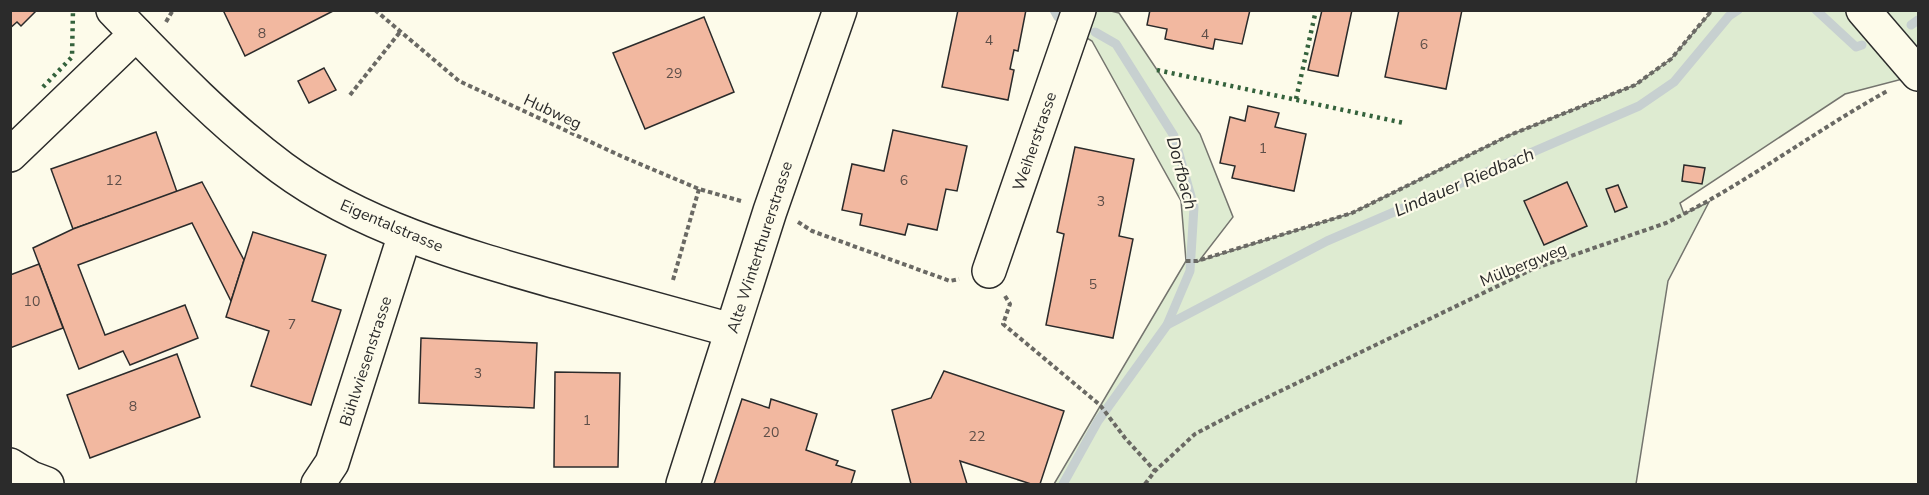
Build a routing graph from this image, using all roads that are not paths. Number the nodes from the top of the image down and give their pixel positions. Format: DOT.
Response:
graph roads {
  1 [pos="113,10"];
  2 [pos="840,10"];
  3 [pos="1079,10"];
  4 [pos="1863,10"];
  5 [pos="136,34"];
  6 [pos="1918,74"];
  7 [pos="10,155"];
  8 [pos="405,234"];
  9 [pos="989,271"];
  10 [pos="731,330"];
  11 [pos="10,465"];
  12 [pos="47,484"];
  13 [pos="318,484"];
  14 [pos="683,484"];
  1 -- 5 [label="street, Eigentalstrasse"];
  2 -- 10 [label="street, Alte Winterthurerstrasse"];
  3 -- 9 [label="street, Weiherstrasse"];
  4 -- 6 [label="street"];
  5 -- 7 [label="street"];
  5 -- 8 [label="street, Eigentalstrasse"];
  8 -- 10 [label="street, Eigentalstrasse"];
  8 -- 13 [label="street, Bühlwiesenstrasse"];
  10 -- 14 [label="street, Alte Winterthurerstrasse"];
  11 -- 12 [label="street"];
}
